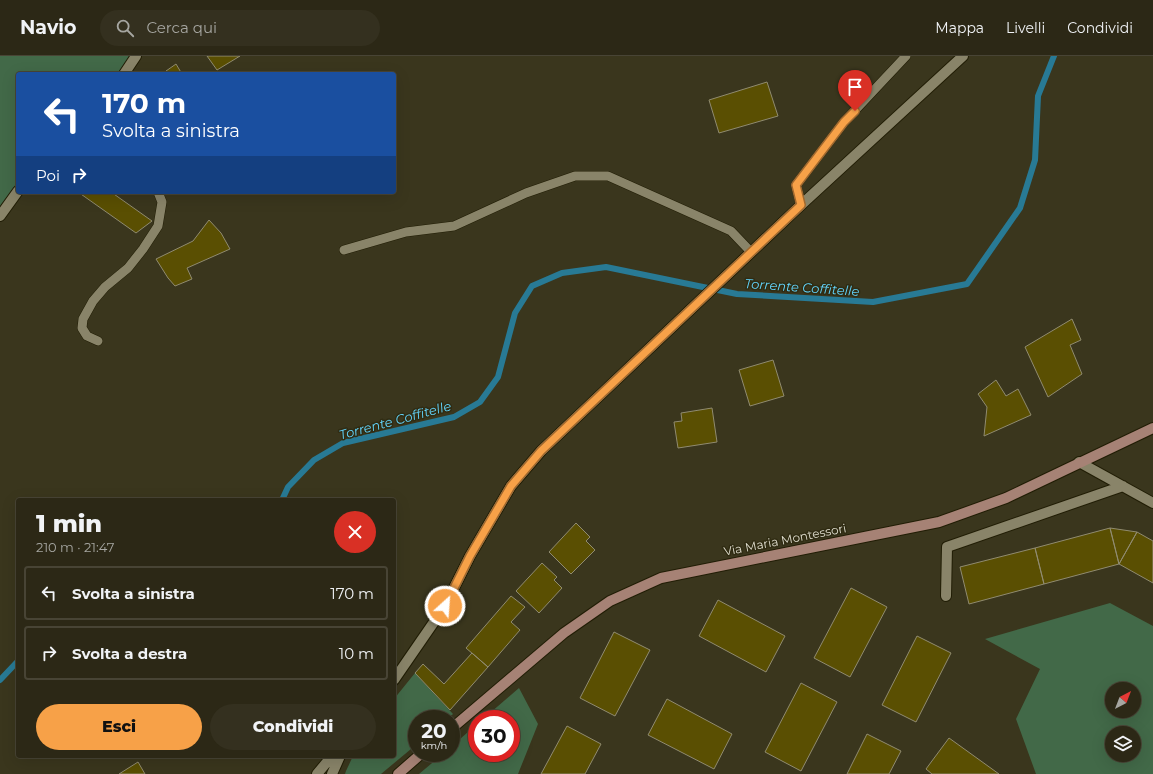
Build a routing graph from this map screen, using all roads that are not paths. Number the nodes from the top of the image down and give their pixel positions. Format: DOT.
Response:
graph roads {
  1 [pos="136,56"];
  2 [pos="906,56"];
  3 [pos="963,56"];
  4 [pos="125,72"];
  5 [pos="16,194"];
  6 [pos="159,194"];
  7 [pos="801,205"];
  8 [pos="0,216"];
  9 [pos="344,250"];
  10 [pos="751,252"];
  11 [pos="98,341"];
  12 [pos="1153,428"];
  13 [pos="1079,462"];
  14 [pos="1123,486"];
  15 [pos="1153,503"];
  16 [pos="946,596"];
  17 [pos="396,677"];
  18 [pos="460,721"];
  19 [pos="330,758"];
  20 [pos="339,758"];
  21 [pos="412,762"];
  22 [pos="333,773"];
  23 [pos="317,774"];
  24 [pos="398,774"];
  1 -- 4 [label="street"];
  2 -- 7 [label="lane"];
  3 -- 7 [label="street"];
  5 -- 8 [label="street"];
  6 -- 11 [label="lane"];
  7 -- 10 [label="street"];
  9 -- 10 [label="lane"];
  10 -- 17 [label="street"];
  12 -- 13 [label="street, Via Maria Montessori"];
  13 -- 14 [label="street"];
  13 -- 18 [label="street, Via Maria Montessori"];
  14 -- 15 [label="street"];
  14 -- 16 [label="street"];
  19 -- 23 [label="street"];
  20 -- 22 [label="street"];
  21 -- 24 [label="street"];
}
